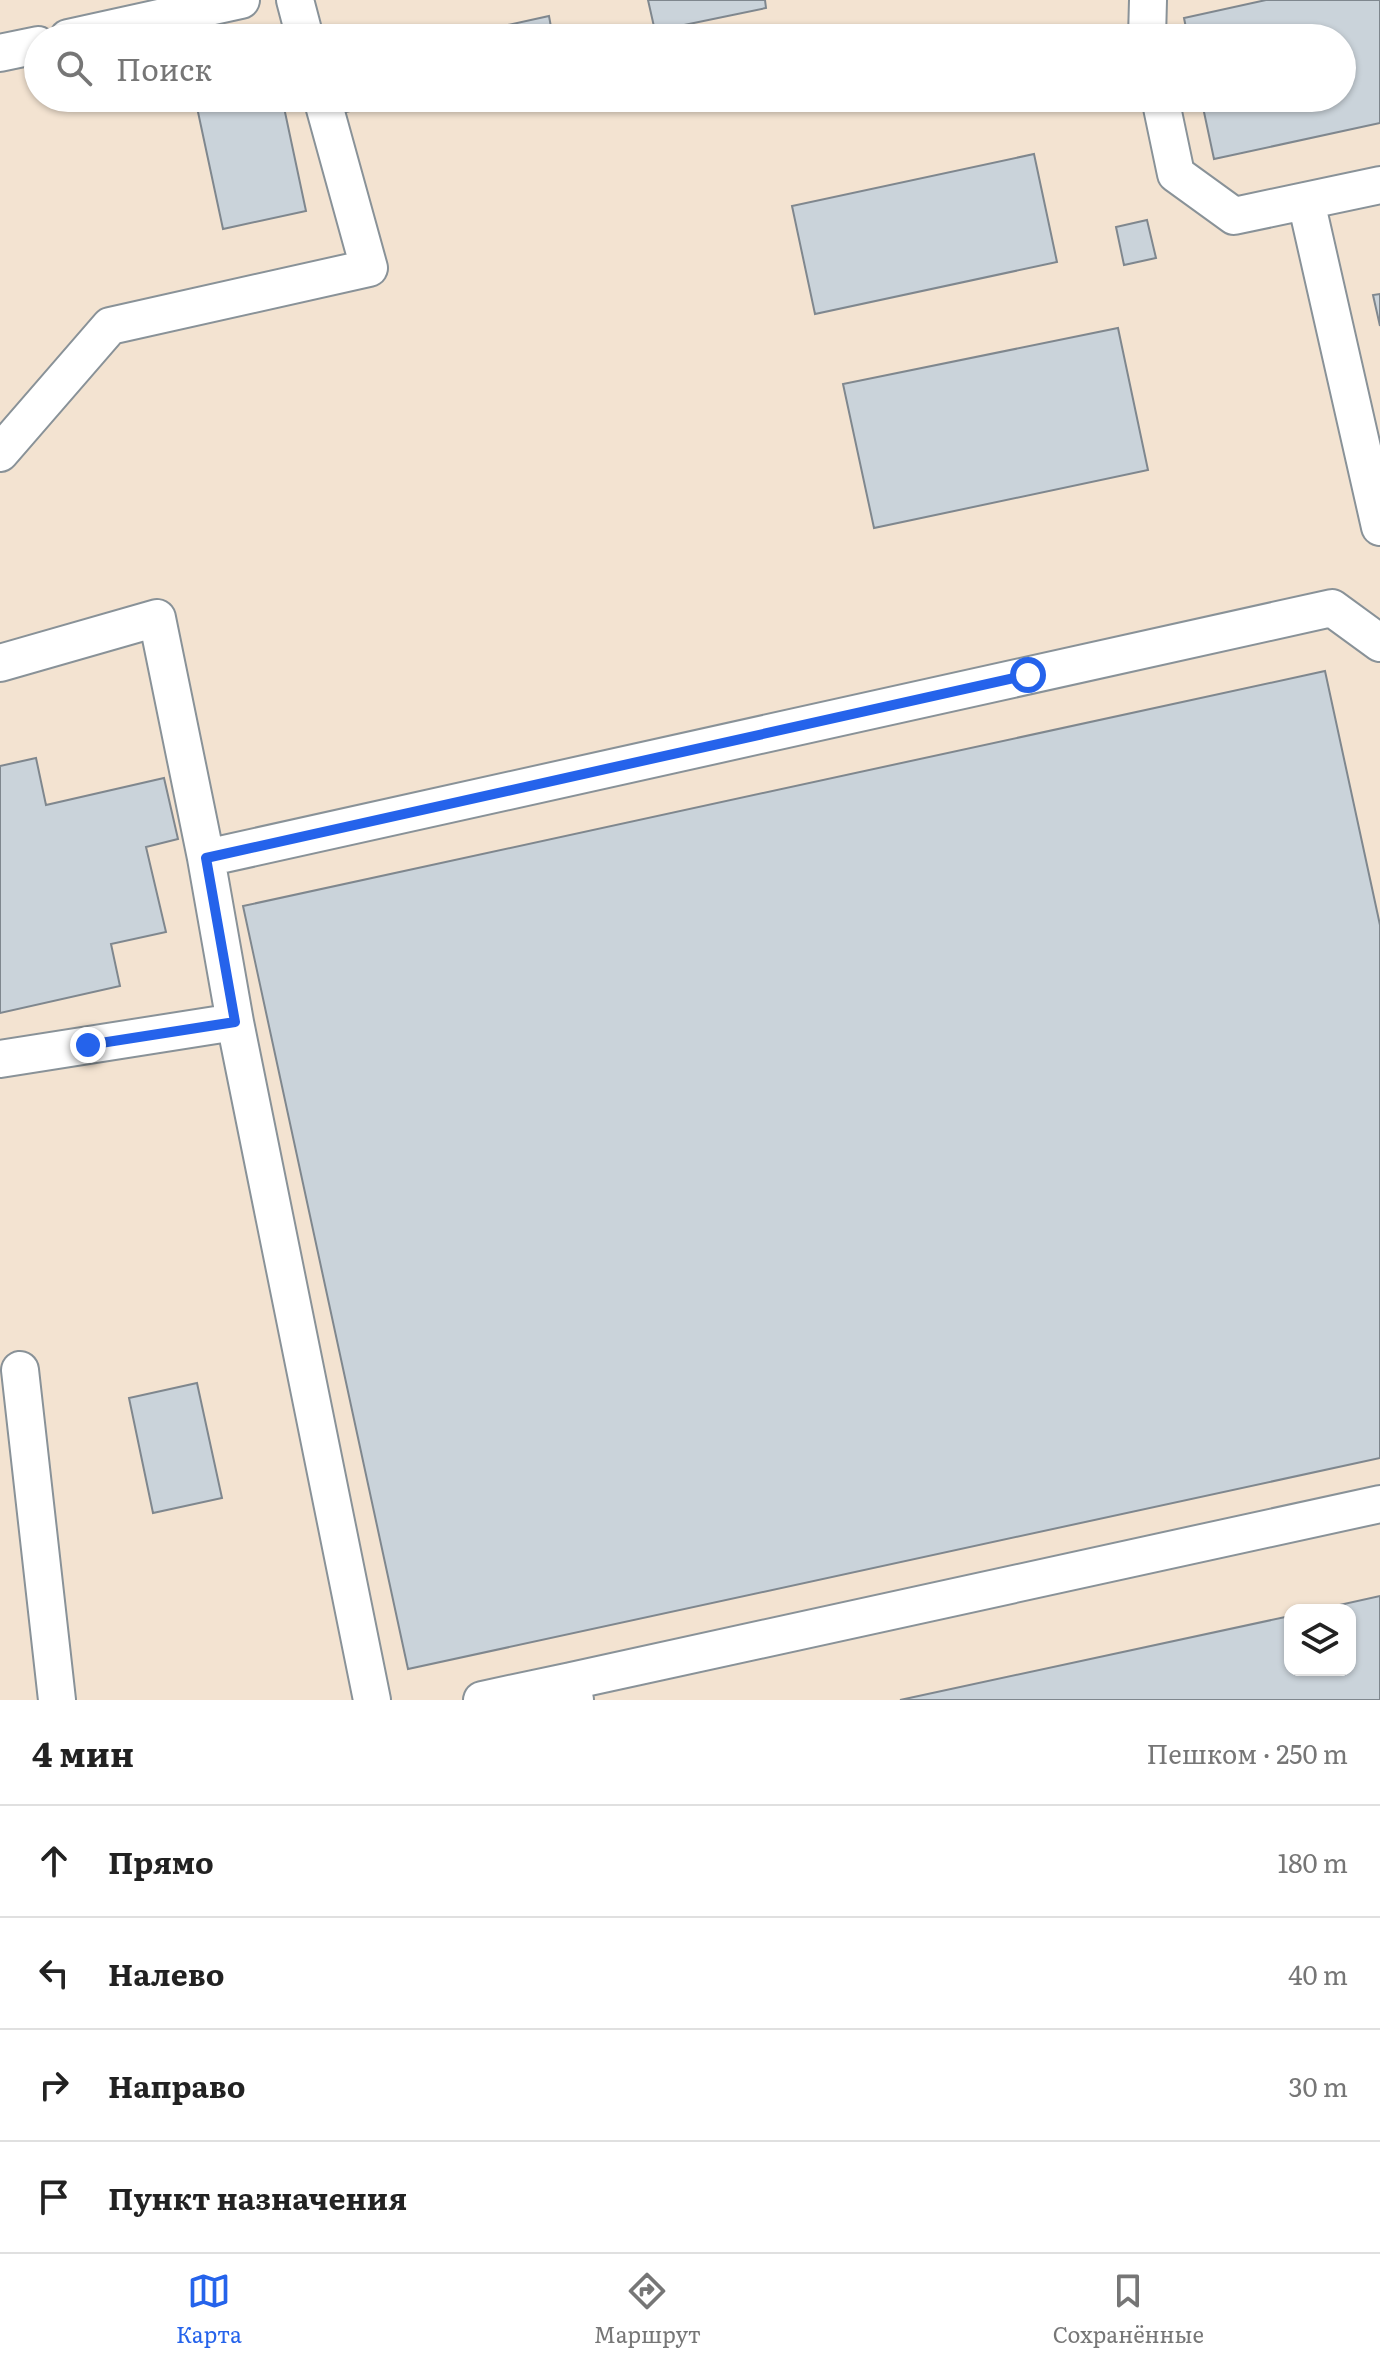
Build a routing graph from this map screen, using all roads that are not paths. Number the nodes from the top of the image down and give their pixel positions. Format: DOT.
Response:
graph roads {
  1 [pos="241,0"];
  2 [pos="295,0"];
  3 [pos="1148,0"];
  4 [pos="132,24"];
  5 [pos="301,24"];
  6 [pos="1147,24"];
  7 [pos="24,48"];
  8 [pos="0,53"];
  9 [pos="326,112"];
  10 [pos="1163,112"];
  11 [pos="1380,185"];
  12 [pos="1306,201"];
  13 [pos="0,453"];
  14 [pos="1380,527"];
  15 [pos="1380,643"];
  16 [pos="0,663"];
  17 [pos="206,858"];
  18 [pos="235,1022"];
  19 [pos="0,1059"];
  20 [pos="20,1370"];
  21 [pos="1380,1504"];
  22 [pos="573,1690"];
  23 [pos="57,1700"];
  24 [pos="372,1700"];
  25 [pos="482,1700"];
  1 -- 4 [label="lane"];
  2 -- 5 [label="lane"];
  3 -- 6 [label="lane"];
  7 -- 8 [label="lane"];
  9 -- 13 [label="lane"];
  10 -- 12 [label="lane"];
  11 -- 12 [label="lane"];
  12 -- 14 [label="lane"];
  15 -- 17 [label="lane"];
  16 -- 17 [label="lane"];
  17 -- 18 [label="lane"];
  18 -- 19 [label="lane"];
  18 -- 24 [label="lane"];
  20 -- 23 [label="lane"];
  21 -- 22 [label="lane"];
  22 -- 25 [label="lane"];
}
